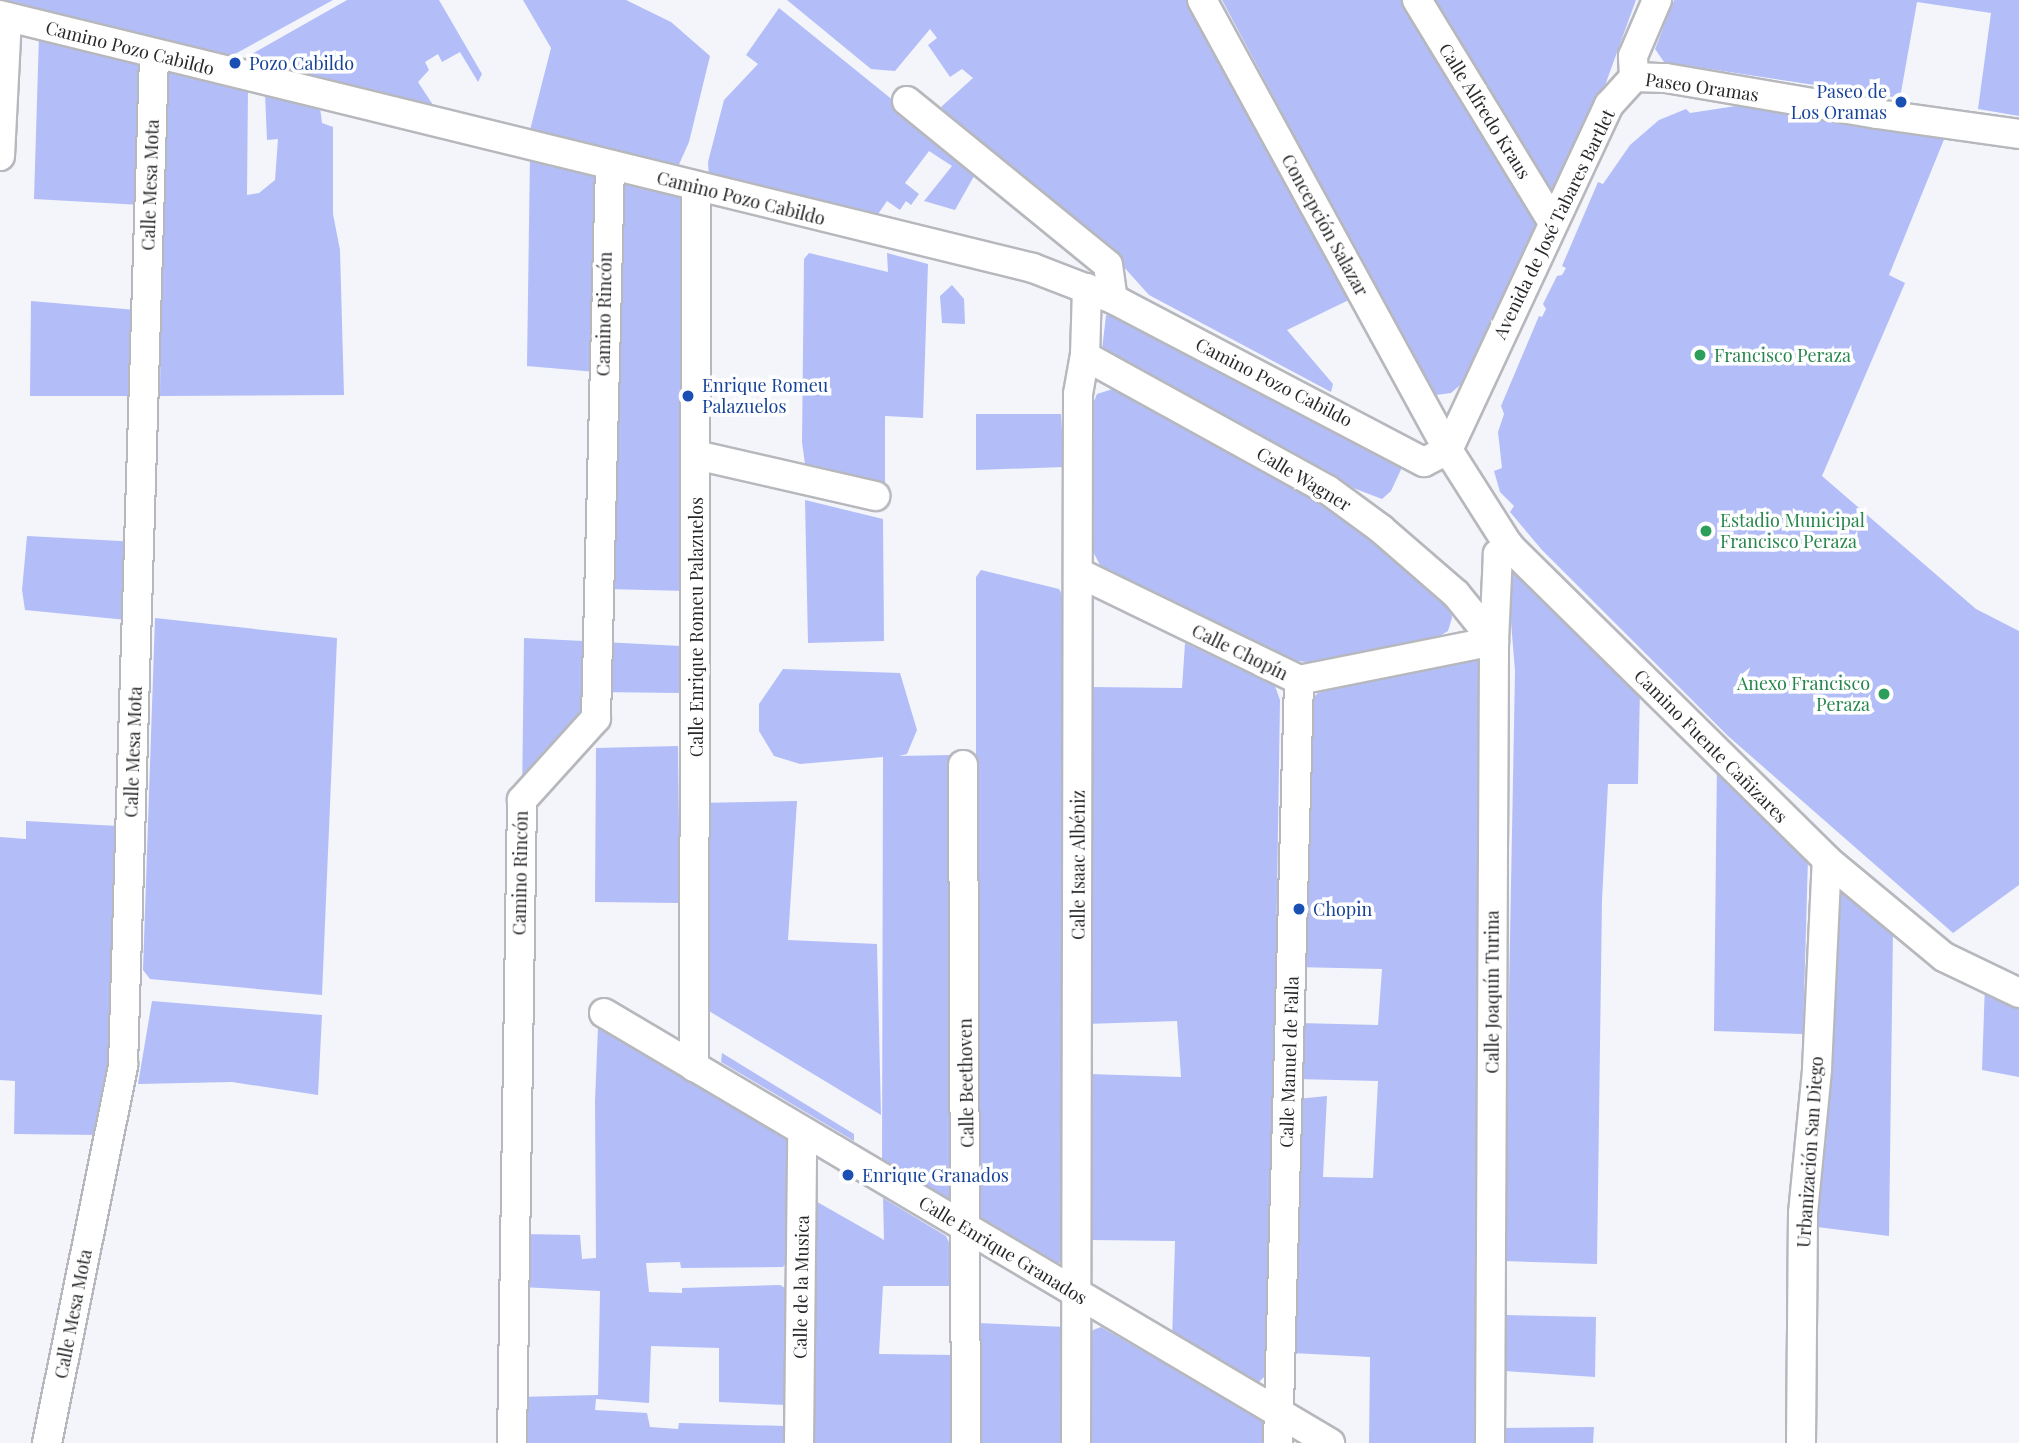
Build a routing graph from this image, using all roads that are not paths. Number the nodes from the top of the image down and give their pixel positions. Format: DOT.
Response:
graph roads {
  1 [pos="1202,0"];
  2 [pos="1417,0"];
  3 [pos="1657,0"];
  4 [pos="4,16"];
  5 [pos="154,54"];
  6 [pos="1634,77"];
  7 [pos="907,101"];
  8 [pos="2019,134"];
  9 [pos="0,156"];
  10 [pos="610,165"];
  11 [pos="696,188"];
  12 [pos="1552,221"];
  13 [pos="1087,288"];
  14 [pos="1113,299"];
  15 [pos="1085,356"];
  16 [pos="1448,450"];
  17 [pos="696,455"];
  18 [pos="875,496"];
  19 [pos="1509,546"];
  20 [pos="1079,573"];
  21 [pos="1494,641"];
  22 [pos="1299,680"];
  23 [pos="963,765"];
  24 [pos="1827,860"];
  25 [pos="2019,993"];
  26 [pos="604,1013"];
  27 [pos="694,1067"];
  28 [pos="802,1131"];
  29 [pos="967,1229"];
  30 [pos="1078,1294"];
  31 [pos="1279,1413"];
  32 [pos="47,1443"];
  33 [pos="512,1443"];
  34 [pos="799,1443"];
  35 [pos="966,1443"];
  36 [pos="1076,1443"];
  37 [pos="1278,1443"];
  38 [pos="1330,1443"];
  39 [pos="1490,1443"];
  40 [pos="1801,1443"];
  1 -- 16 [label="street, Concepción Salazar"];
  2 -- 12 [label="street, Calle Alfredo Kraus"];
  3 -- 6 [label="street"];
  4 -- 5 [label="street, Camino Pozo Cabildo"];
  4 -- 9 [label="street"];
  5 -- 10 [label="street, Camino Pozo Cabildo"];
  5 -- 32 [label="street, Calle Mesa Mota"];
  6 -- 8 [label="street, Paseo Oramas"];
  6 -- 12 [label="street, Avenida de José Tabares Bartlet"];
  7 -- 14 [label="street"];
  10 -- 11 [label="street, Camino Pozo Cabildo"];
  10 -- 33 [label="street, Camino Rincón"];
  11 -- 13 [label="street, Camino Pozo Cabildo"];
  11 -- 17 [label="street, Calle Enrique Romeu Palazuelos"];
  12 -- 16 [label="street, Avenida de José Tabares Bartlet"];
  13 -- 14 [label="street, Camino Pozo Cabildo"];
  13 -- 15 [label="street, Calle Isaac Albéniz"];
  14 -- 16 [label="street, Camino Pozo Cabildo"];
  15 -- 20 [label="street, Calle Isaac Albéniz"];
  15 -- 21 [label="street, Calle Wagner"];
  16 -- 19 [label="street, Camino Fuente Cañizares"];
  17 -- 18 [label="street"];
  17 -- 27 [label="street, Calle Enrique Romeu Palazuelos"];
  19 -- 21 [label="street, Calle Joaquín Turina"];
  19 -- 24 [label="street, Camino Fuente Cañizares"];
  20 -- 22 [label="street, Calle Chopín"];
  20 -- 30 [label="street, Calle Isaac Albéniz"];
  21 -- 22 [label="street, Calle Chopín"];
  21 -- 39 [label="street, Calle Joaquín Turina"];
  22 -- 31 [label="street, Calle Manuel de Falla"];
  23 -- 29 [label="street, Calle Beethoven"];
  24 -- 25 [label="street, Camino Fuente Cañizares"];
  24 -- 40 [label="street, Urbanización San Diego"];
  26 -- 27 [label="street, Calle Enrique Granados"];
  27 -- 28 [label="street, Calle Enrique Granados"];
  28 -- 29 [label="street, Calle Enrique Granados"];
  28 -- 34 [label="street, Calle de la Musica"];
  29 -- 30 [label="street, Calle Enrique Granados"];
  29 -- 35 [label="street, Calle Beethoven"];
  30 -- 31 [label="street, Calle Enrique Granados"];
  30 -- 36 [label="street, Calle Isaac Albéniz"];
  31 -- 37 [label="street, Calle Manuel de Falla"];
  31 -- 38 [label="street, Calle Enrique Granados"];
}
